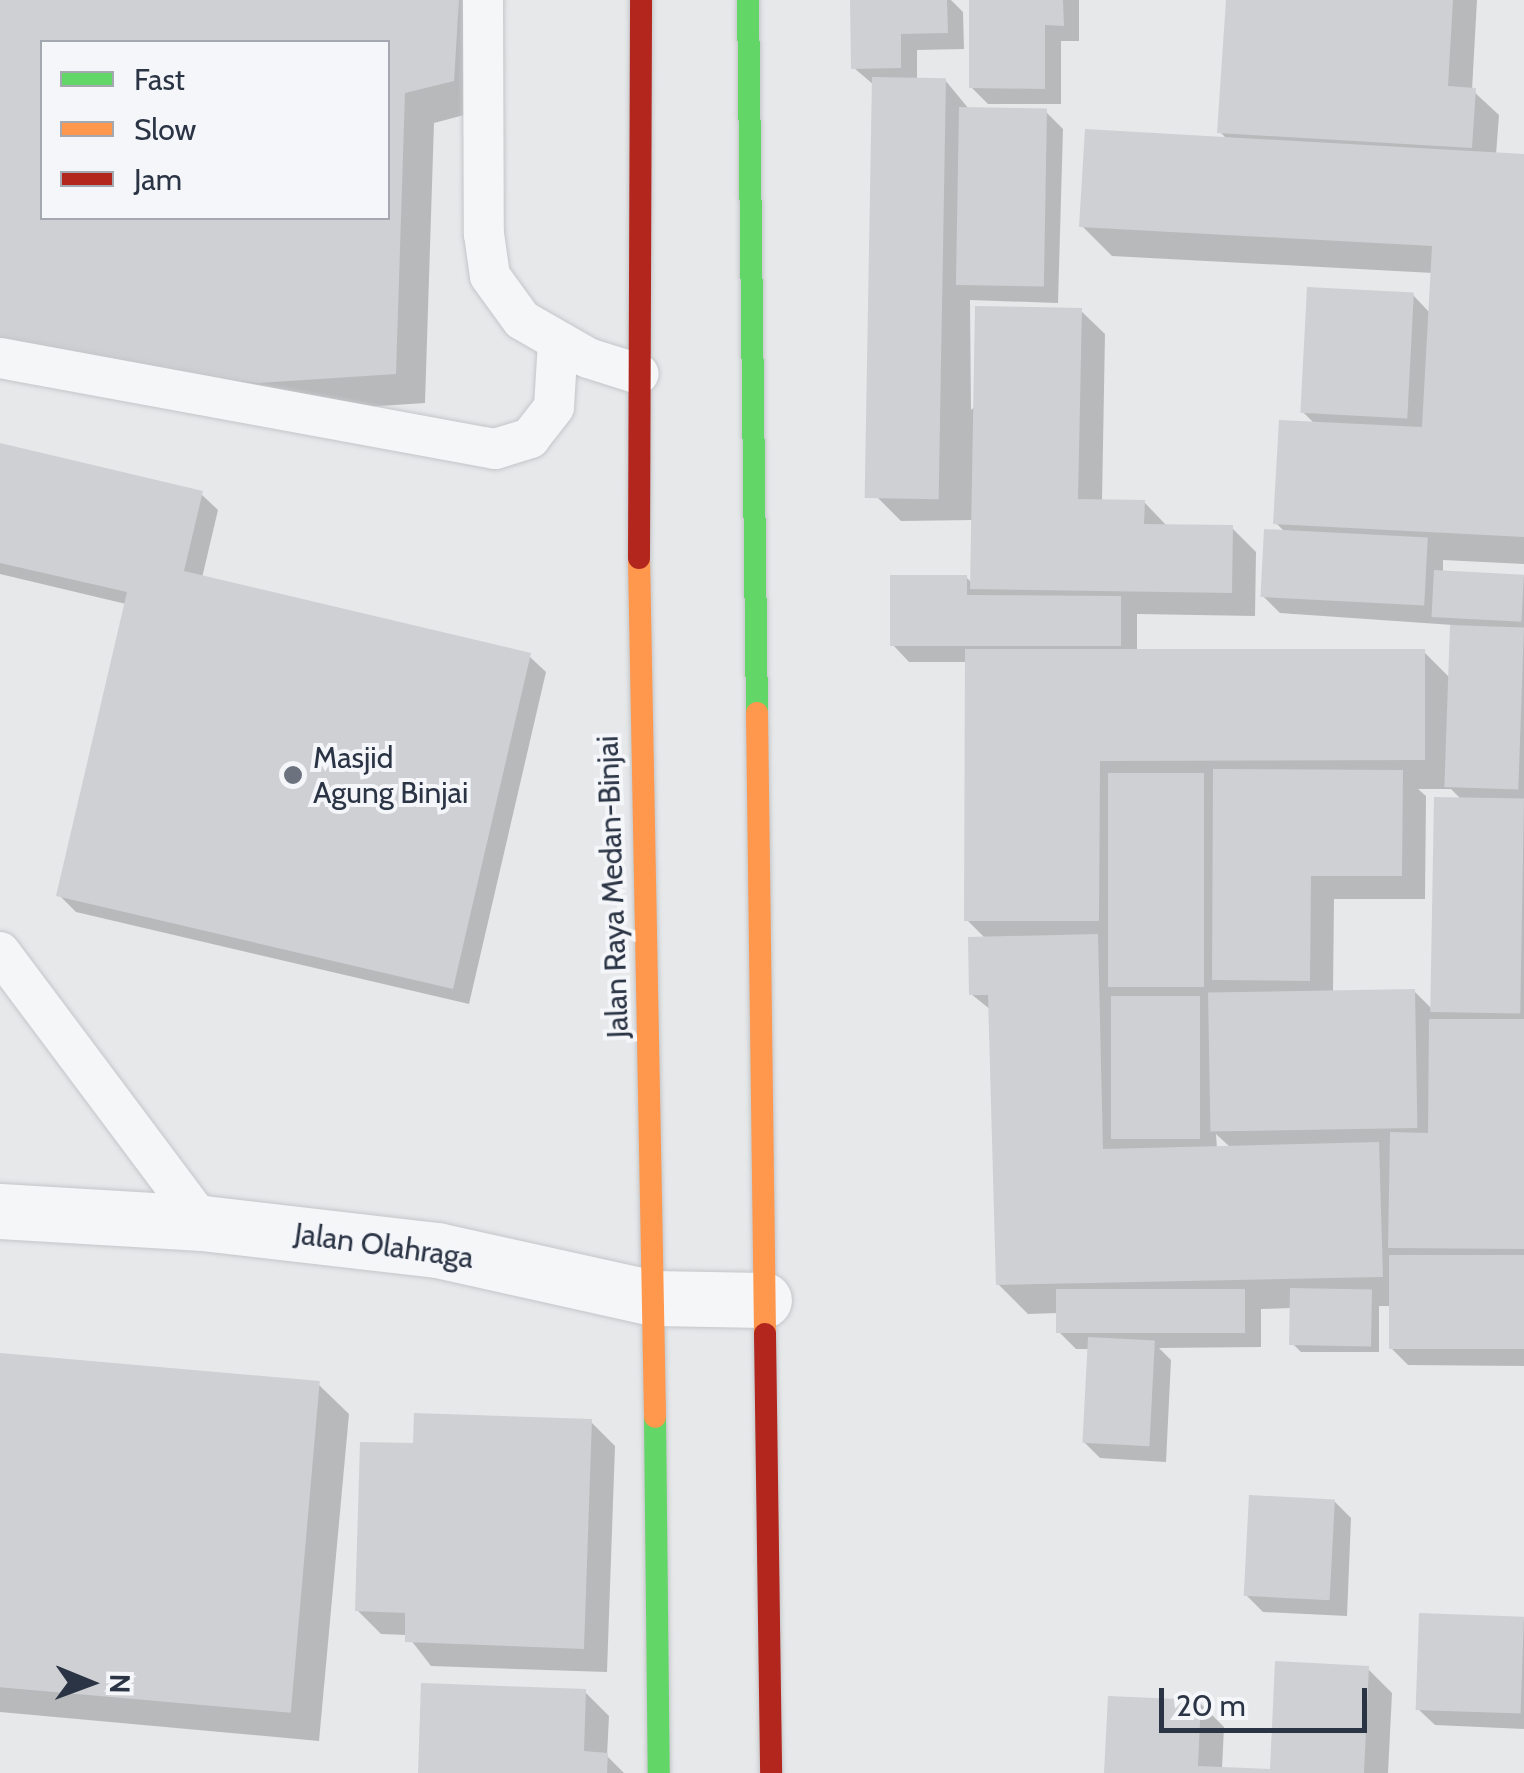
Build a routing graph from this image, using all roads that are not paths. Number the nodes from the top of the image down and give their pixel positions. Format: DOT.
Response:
graph roads {
  1 [pos="483,0"];
  2 [pos="640,0"];
  3 [pos="748,0"];
  4 [pos="558,341"];
  5 [pos="0,358"];
  6 [pos="638,374"];
  7 [pos="0,952"];
  8 [pos="0,1211"];
  9 [pos="202,1223"];
  10 [pos="654,1298"];
  11 [pos="764,1300"];
  12 [pos="659,1773"];
  13 [pos="771,1773"];
  1 -- 4 [label="lane"];
  2 -- 6 [label="main road, Jalan Raya Medan-Binjai"];
  3 -- 11 [label="main road"];
  4 -- 5 [label="lane"];
  4 -- 6 [label="lane"];
  6 -- 10 [label="main road, Jalan Raya Medan-Binjai"];
  7 -- 9 [label="lane"];
  8 -- 9 [label="street, Jalan Olahraga"];
  9 -- 10 [label="street, Jalan Olahraga"];
  10 -- 11 [label="street, Jalan Olahraga"];
  10 -- 12 [label="main road, Jalan Raya Medan-Binjai"];
  11 -- 13 [label="main road"];
}
